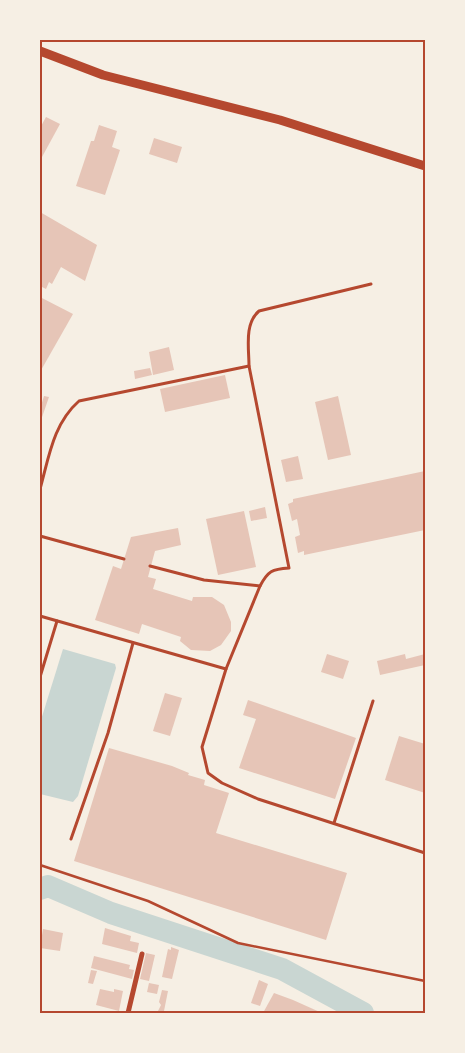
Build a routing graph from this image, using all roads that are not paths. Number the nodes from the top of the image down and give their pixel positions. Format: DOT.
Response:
graph roads {
  1 [pos="40,51"];
  2 [pos="425,166"];
  3 [pos="371,284"];
  4 [pos="250,366"];
  5 [pos="40,489"];
  6 [pos="40,536"];
  7 [pos="124,559"];
  8 [pos="150,566"];
  9 [pos="260,586"];
  10 [pos="40,616"];
  11 [pos="57,621"];
  12 [pos="133,643"];
  13 [pos="226,669"];
  14 [pos="40,678"];
  15 [pos="373,701"];
  16 [pos="334,823"];
  17 [pos="71,839"];
  18 [pos="425,853"];
  19 [pos="142,954"];
  20 [pos="128,1013"];
  1 -- 2 [label="street"];
  3 -- 4 [label="lane"];
  4 -- 5 [label="lane"];
  4 -- 9 [label="lane"];
  6 -- 7 [label="lane"];
  8 -- 9 [label="lane"];
  9 -- 13 [label="lane"];
  10 -- 11 [label="lane"];
  11 -- 12 [label="lane"];
  11 -- 14 [label="lane"];
  12 -- 13 [label="lane"];
  12 -- 17 [label="lane"];
  13 -- 16 [label="lane"];
  15 -- 16 [label="lane"];
  16 -- 18 [label="lane"];
  19 -- 20 [label="street"];
}
